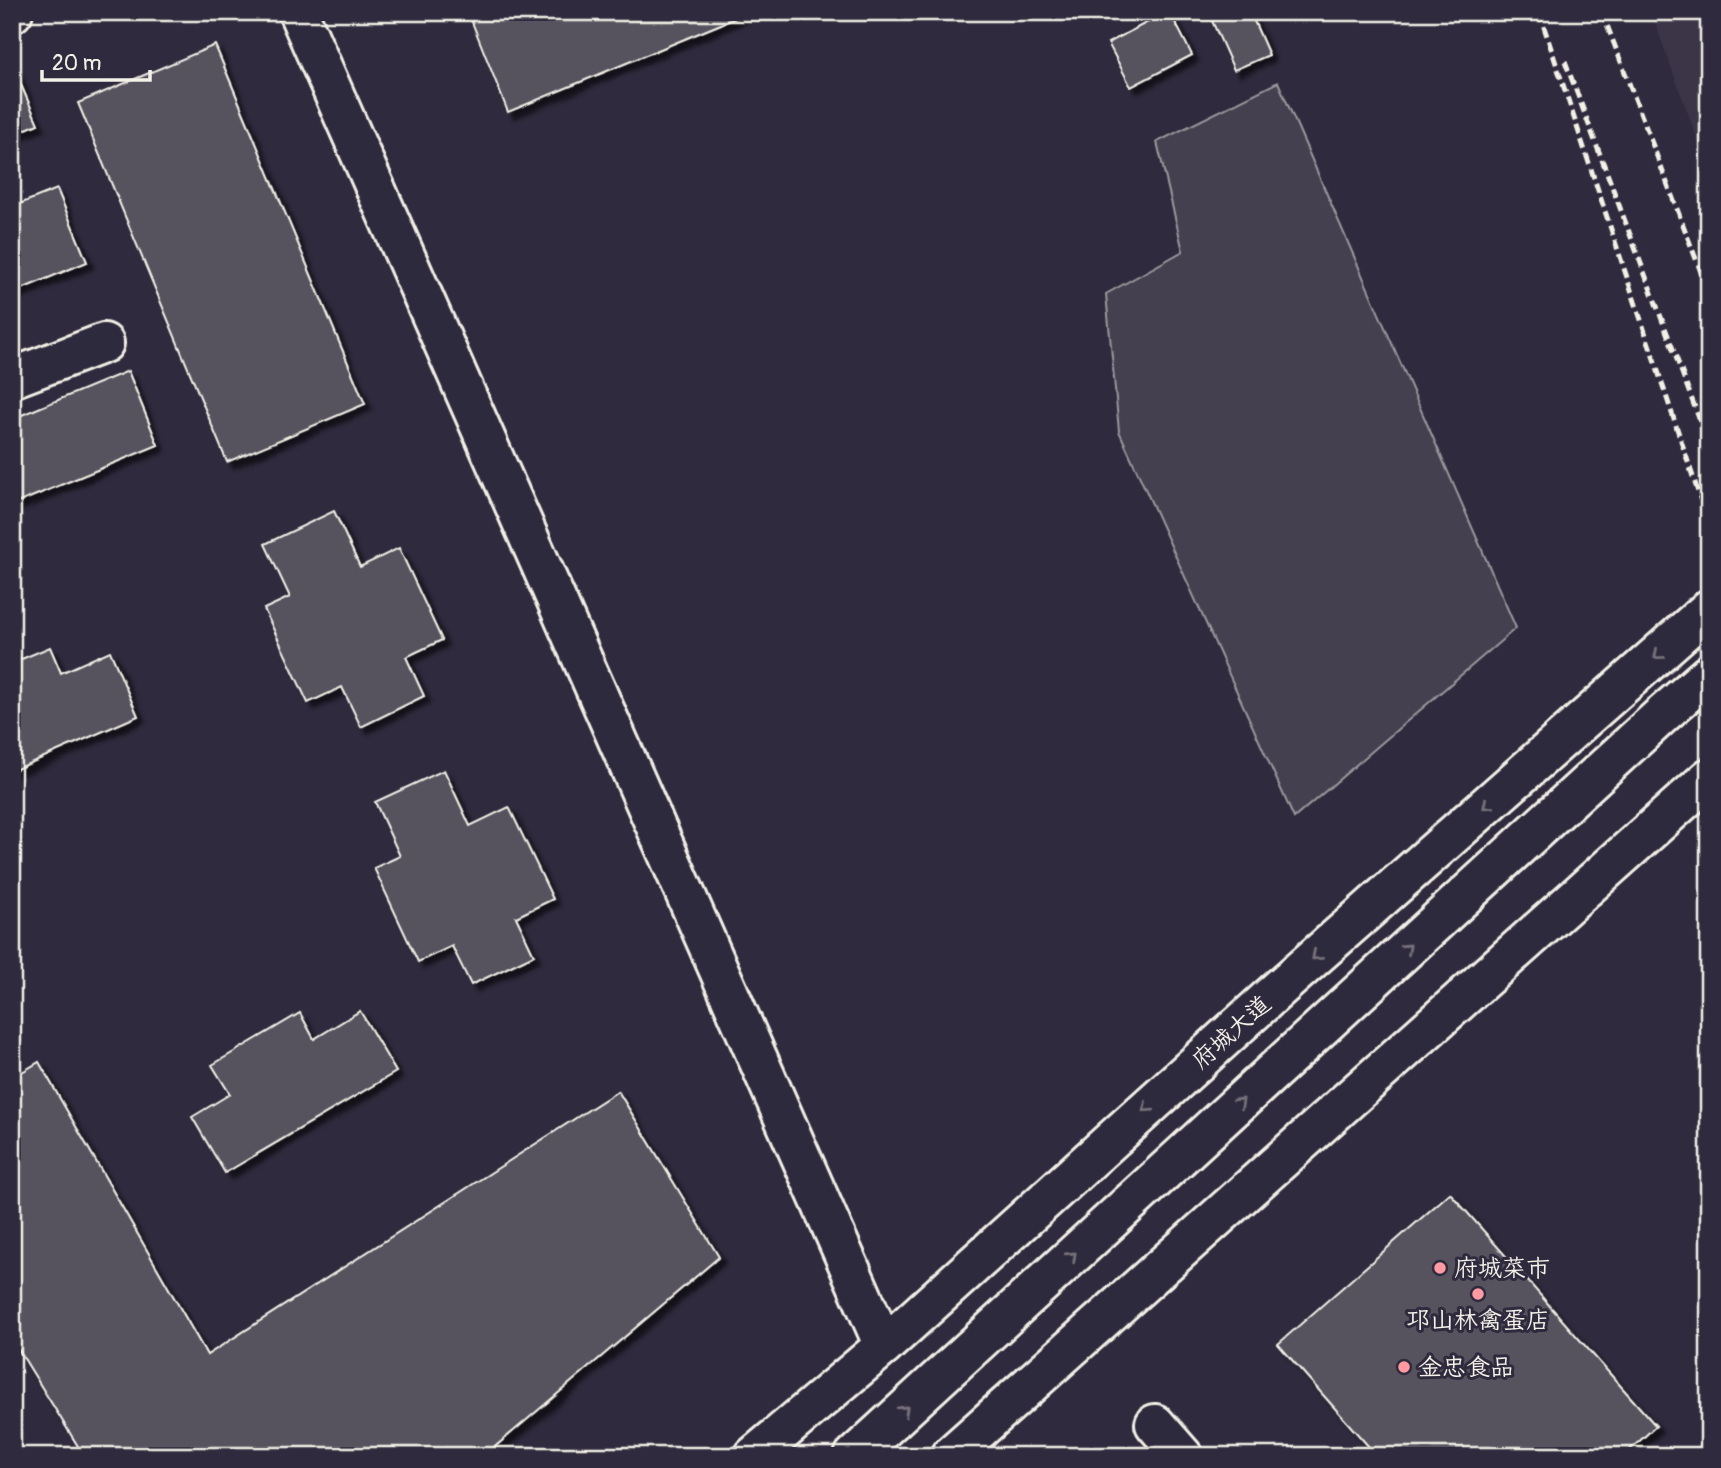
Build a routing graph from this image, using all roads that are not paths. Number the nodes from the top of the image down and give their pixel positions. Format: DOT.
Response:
graph roads {
  1 [pos="298,12"];
  2 [pos="104,343"];
  3 [pos="12,378"];
  4 [pos="1709,610"];
  5 [pos="1709,674"];
  6 [pos="1709,778"];
  7 [pos="884,1346"];
  8 [pos="1155,1424"];
  9 [pos="754,1456"];
  10 [pos="854,1456"];
  11 [pos="950,1456"];
  12 [pos="1183,1456"];
  1 -- 7 [label="street"];
  2 -- 3 [label="street"];
  4 -- 7 [label="street, 府城大道, one-way"];
  10 -- 5 [label="street, one-way"];
  6 -- 11 [label="street"];
  7 -- 9 [label="street, 府城大道"];
  8 -- 12 [label="street"];
}
